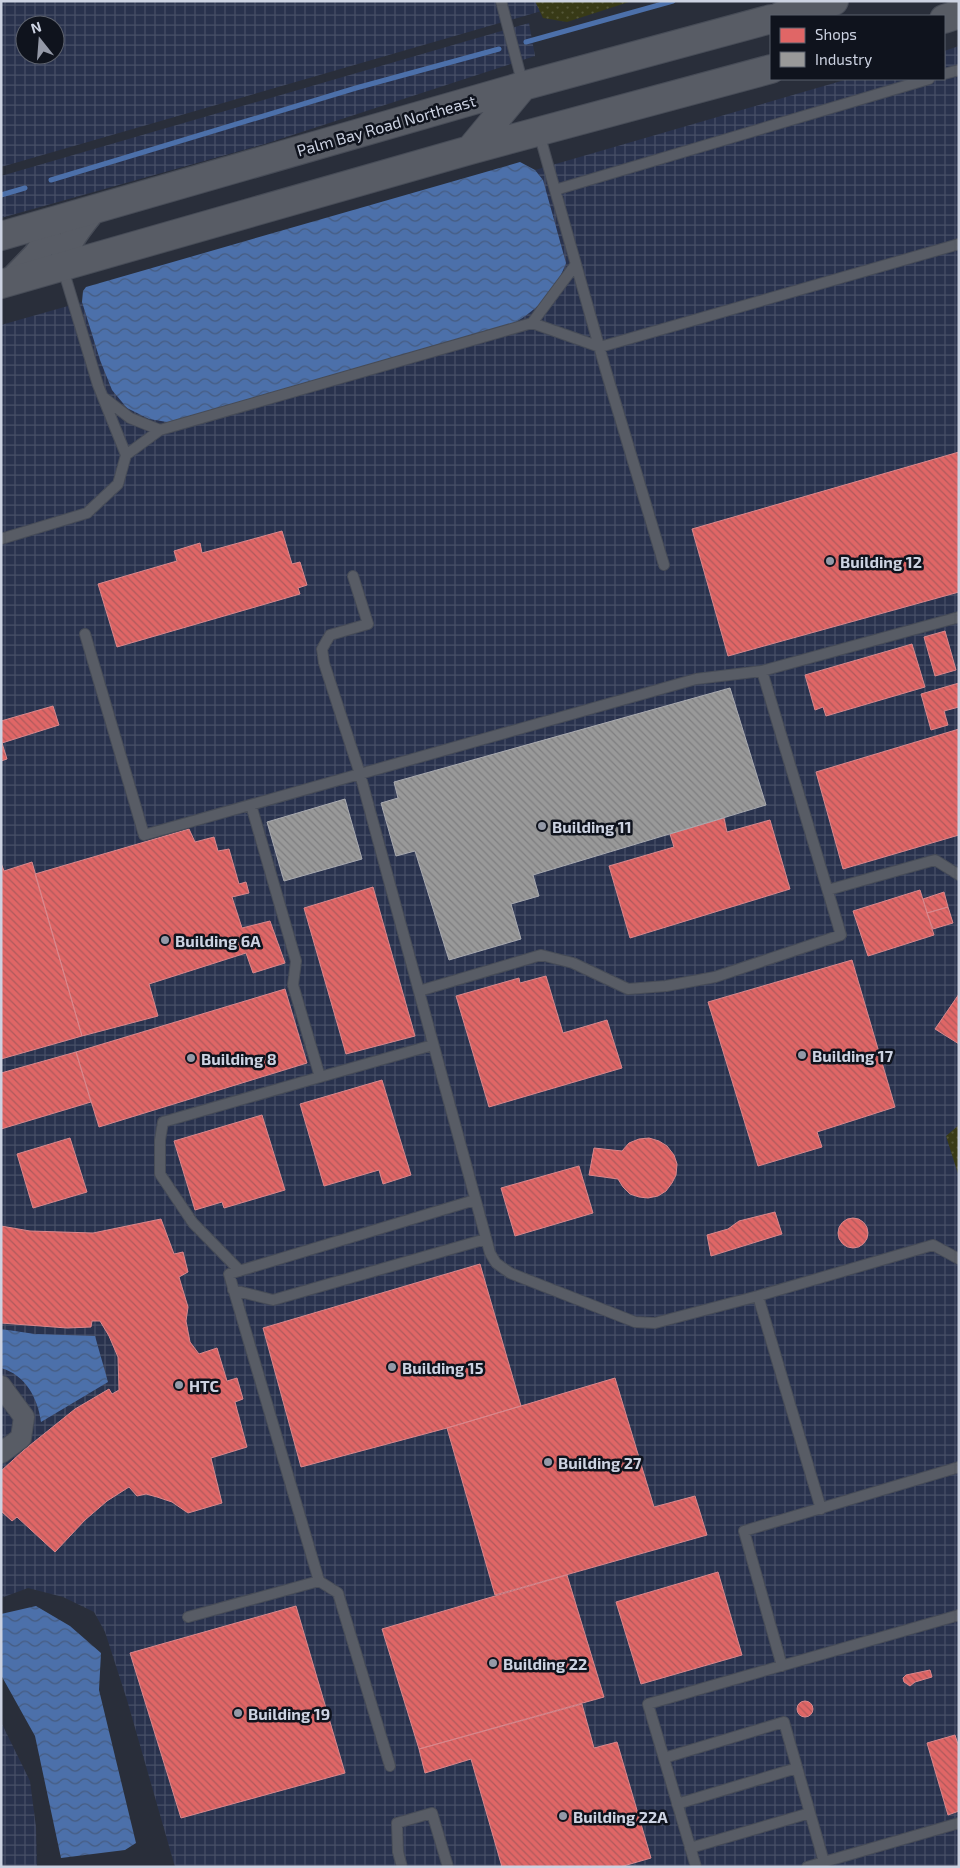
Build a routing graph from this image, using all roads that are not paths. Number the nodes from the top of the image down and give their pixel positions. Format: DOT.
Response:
graph roads {
  1 [pos="501,1"];
  2 [pos="826,3"];
  3 [pos="959,14"];
  4 [pos="784,15"];
  5 [pos="770,19"];
  6 [pos="945,19"];
  7 [pos="770,69"];
  8 [pos="959,70"];
  9 [pos="945,74"];
  10 [pos="926,80"];
  11 [pos="523,86"];
  12 [pos="538,132"];
  13 [pos="470,150"];
  14 [pos="555,190"];
  15 [pos="94,209"];
  16 [pos="50,222"];
  17 [pos="1,236"];
  18 [pos="959,244"];
  19 [pos="576,264"];
  20 [pos="62,267"];
  21 [pos="6,283"];
  22 [pos="532,323"];
  23 [pos="600,347"];
  24 [pos="102,396"];
  25 [pos="160,430"];
  26 [pos="126,455"];
  27 [pos="1,539"];
  28 [pos="664,565"];
  29 [pos="353,576"];
  30 [pos="959,617"];
  31 [pos="85,634"];
  32 [pos="762,671"];
  33 [pos="360,774"];
  34 [pos="251,805"];
  35 [pos="959,875"];
  36 [pos="828,890"];
  37 [pos="419,991"];
  38 [pos="434,1045"];
  39 [pos="320,1077"];
  40 [pos="475,1200"];
  41 [pos="486,1239"];
  42 [pos="959,1259"];
  43 [pos="240,1271"];
  44 [pos="232,1290"];
  45 [pos="758,1296"];
  46 [pos="1,1386"];
  47 [pos="1,1452"];
  48 [pos="959,1467"];
  49 [pos="821,1509"];
  50 [pos="318,1581"];
  51 [pos="959,1615"];
  52 [pos="188,1618"];
  53 [pos="782,1666"];
  54 [pos="664,1758"];
  55 [pos="390,1766"];
  56 [pos="797,1768"];
  57 [pos="678,1804"];
  58 [pos="810,1814"];
  59 [pos="959,1823"];
  60 [pos="690,1848"];
  61 [pos="824,1862"];
  62 [pos="402,1867"];
  63 [pos="448,1867"];
  64 [pos="696,1867"];
  65 [pos="807,1867"];
  1 -- 11 [label="lane"];
  2 -- 4 [label="main road"];
  3 -- 6 [label="main road"];
  5 -- 11 [label="main road, Palm Bay Road Northeast"];
  7 -- 12 [label="main road"];
  8 -- 9 [label="lane"];
  10 -- 14 [label="lane"];
  11 -- 13 [label="main road"];
  11 -- 15 [label="main road, Palm Bay Road Northeast"];
  12 -- 13 [label="main road"];
  12 -- 14 [label="lane"];
  13 -- 20 [label="main road"];
  14 -- 19 [label="lane"];
  15 -- 16 [label="main road, Palm Bay Road Northeast"];
  15 -- 20 [label="street"];
  16 -- 17 [label="main road, Palm Bay Road Northeast"];
  16 -- 21 [label="street"];
  18 -- 23 [label="lane"];
  19 -- 22 [label="lane"];
  19 -- 23 [label="lane"];
  20 -- 21 [label="main road"];
  20 -- 24 [label="lane"];
  22 -- 23 [label="lane"];
  22 -- 25 [label="lane"];
  23 -- 28 [label="lane"];
  24 -- 25 [label="lane"];
  24 -- 26 [label="lane"];
  25 -- 26 [label="lane"];
  26 -- 27 [label="lane"];
  29 -- 33 [label="lane"];
  30 -- 32 [label="lane"];
  31 -- 34 [label="lane"];
  32 -- 33 [label="lane"];
  32 -- 36 [label="lane"];
  33 -- 34 [label="lane"];
  33 -- 37 [label="lane"];
  34 -- 39 [label="lane"];
  35 -- 36 [label="lane"];
  36 -- 37 [label="lane"];
  37 -- 38 [label="lane"];
  38 -- 39 [label="lane"];
  38 -- 40 [label="lane"];
  39 -- 43 [label="lane"];
  40 -- 41 [label="lane"];
  40 -- 43 [label="lane"];
  41 -- 44 [label="lane"];
  41 -- 45 [label="lane"];
  42 -- 45 [label="lane"];
  43 -- 44 [label="lane"];
  44 -- 50 [label="lane"];
  45 -- 49 [label="lane"];
  46 -- 47 [label="street"];
  48 -- 49 [label="lane"];
  49 -- 53 [label="lane"];
  50 -- 52 [label="lane"];
  50 -- 55 [label="lane"];
  51 -- 53 [label="lane"];
  53 -- 54 [label="lane"];
  54 -- 56 [label="lane"];
  54 -- 57 [label="lane"];
  56 -- 57 [label="lane"];
  56 -- 58 [label="lane"];
  57 -- 60 [label="lane"];
  58 -- 60 [label="lane"];
  58 -- 61 [label="lane"];
  59 -- 61 [label="lane"];
  60 -- 64 [label="lane"];
  61 -- 65 [label="lane"];
  62 -- 63 [label="lane"];
}
